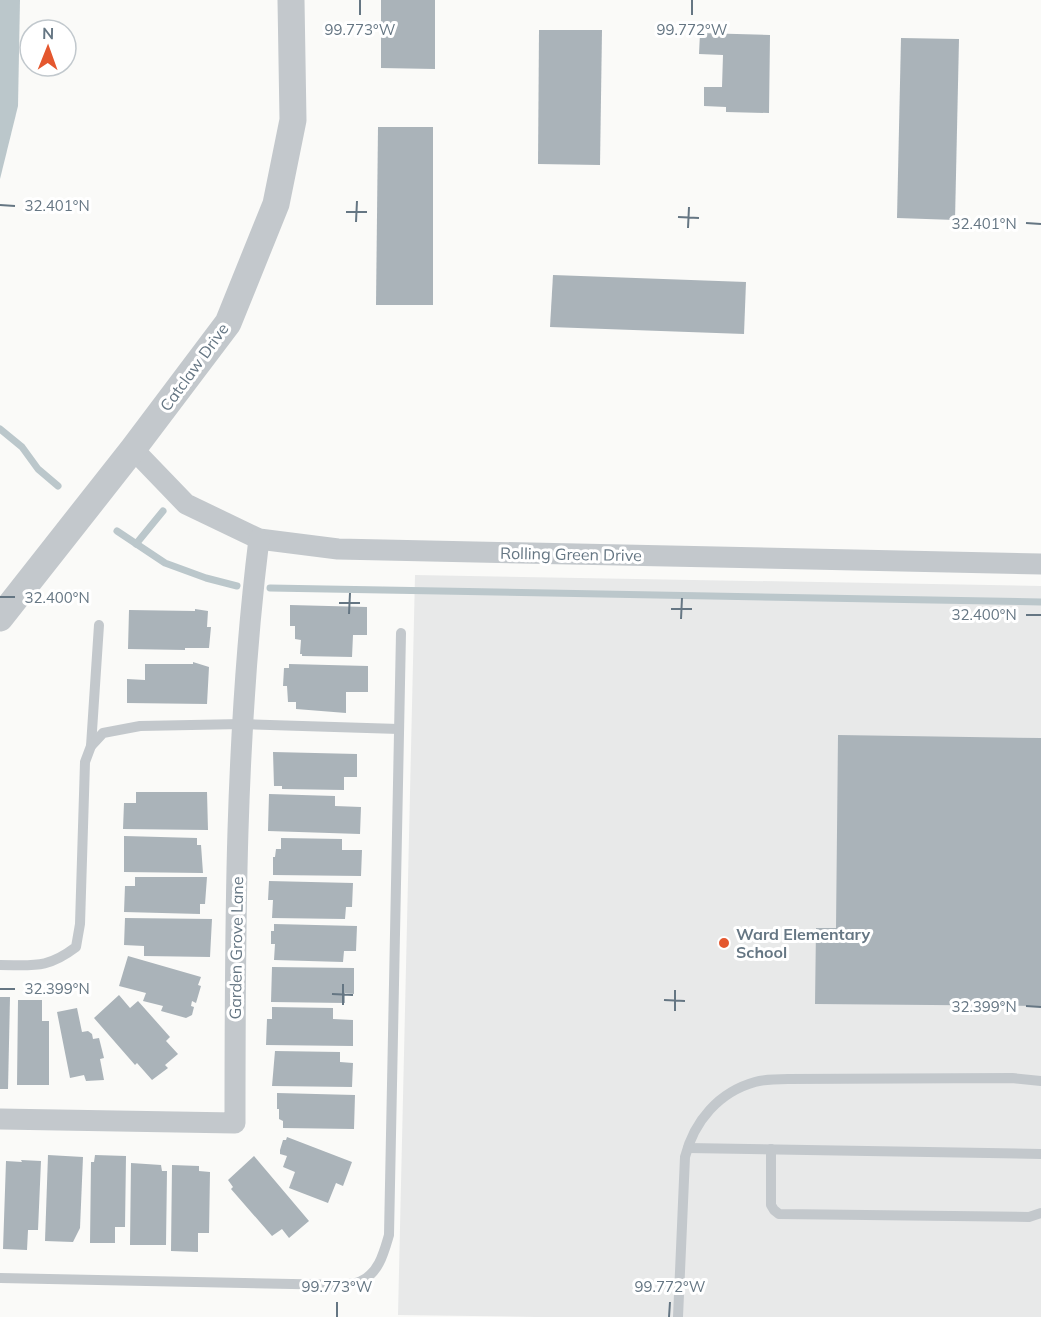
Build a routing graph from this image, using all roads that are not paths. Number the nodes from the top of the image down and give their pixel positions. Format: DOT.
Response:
graph roads {
  1 [pos="291,0"];
  2 [pos="133,449"];
  3 [pos="259,538"];
  4 [pos="1041,564"];
  5 [pos="0,618"];
  6 [pos="99,625"];
  7 [pos="401,633"];
  8 [pos="242,724"];
  9 [pos="399,729"];
  10 [pos="91,746"];
  11 [pos="0,965"];
  12 [pos="1041,1081"];
  13 [pos="0,1119"];
  14 [pos="688,1148"];
  15 [pos="771,1149"];
  16 [pos="1041,1154"];
  17 [pos="1041,1213"];
  18 [pos="0,1278"];
  19 [pos="678,1317"];
  1 -- 2 [label="street, Catclaw Drive"];
  2 -- 3 [label="street, Rolling Green Drive"];
  2 -- 5 [label="street, Catclaw Drive"];
  3 -- 4 [label="street, Rolling Green Drive"];
  3 -- 8 [label="street, Garden Grove Lane"];
  6 -- 10 [label="lane"];
  7 -- 9 [label="lane"];
  8 -- 9 [label="lane"];
  8 -- 10 [label="lane"];
  8 -- 13 [label="street, Garden Grove Lane"];
  9 -- 18 [label="lane"];
  10 -- 11 [label="lane"];
  12 -- 14 [label="lane"];
  14 -- 15 [label="lane"];
  14 -- 19 [label="lane"];
  15 -- 16 [label="lane"];
  15 -- 17 [label="lane"];
}
